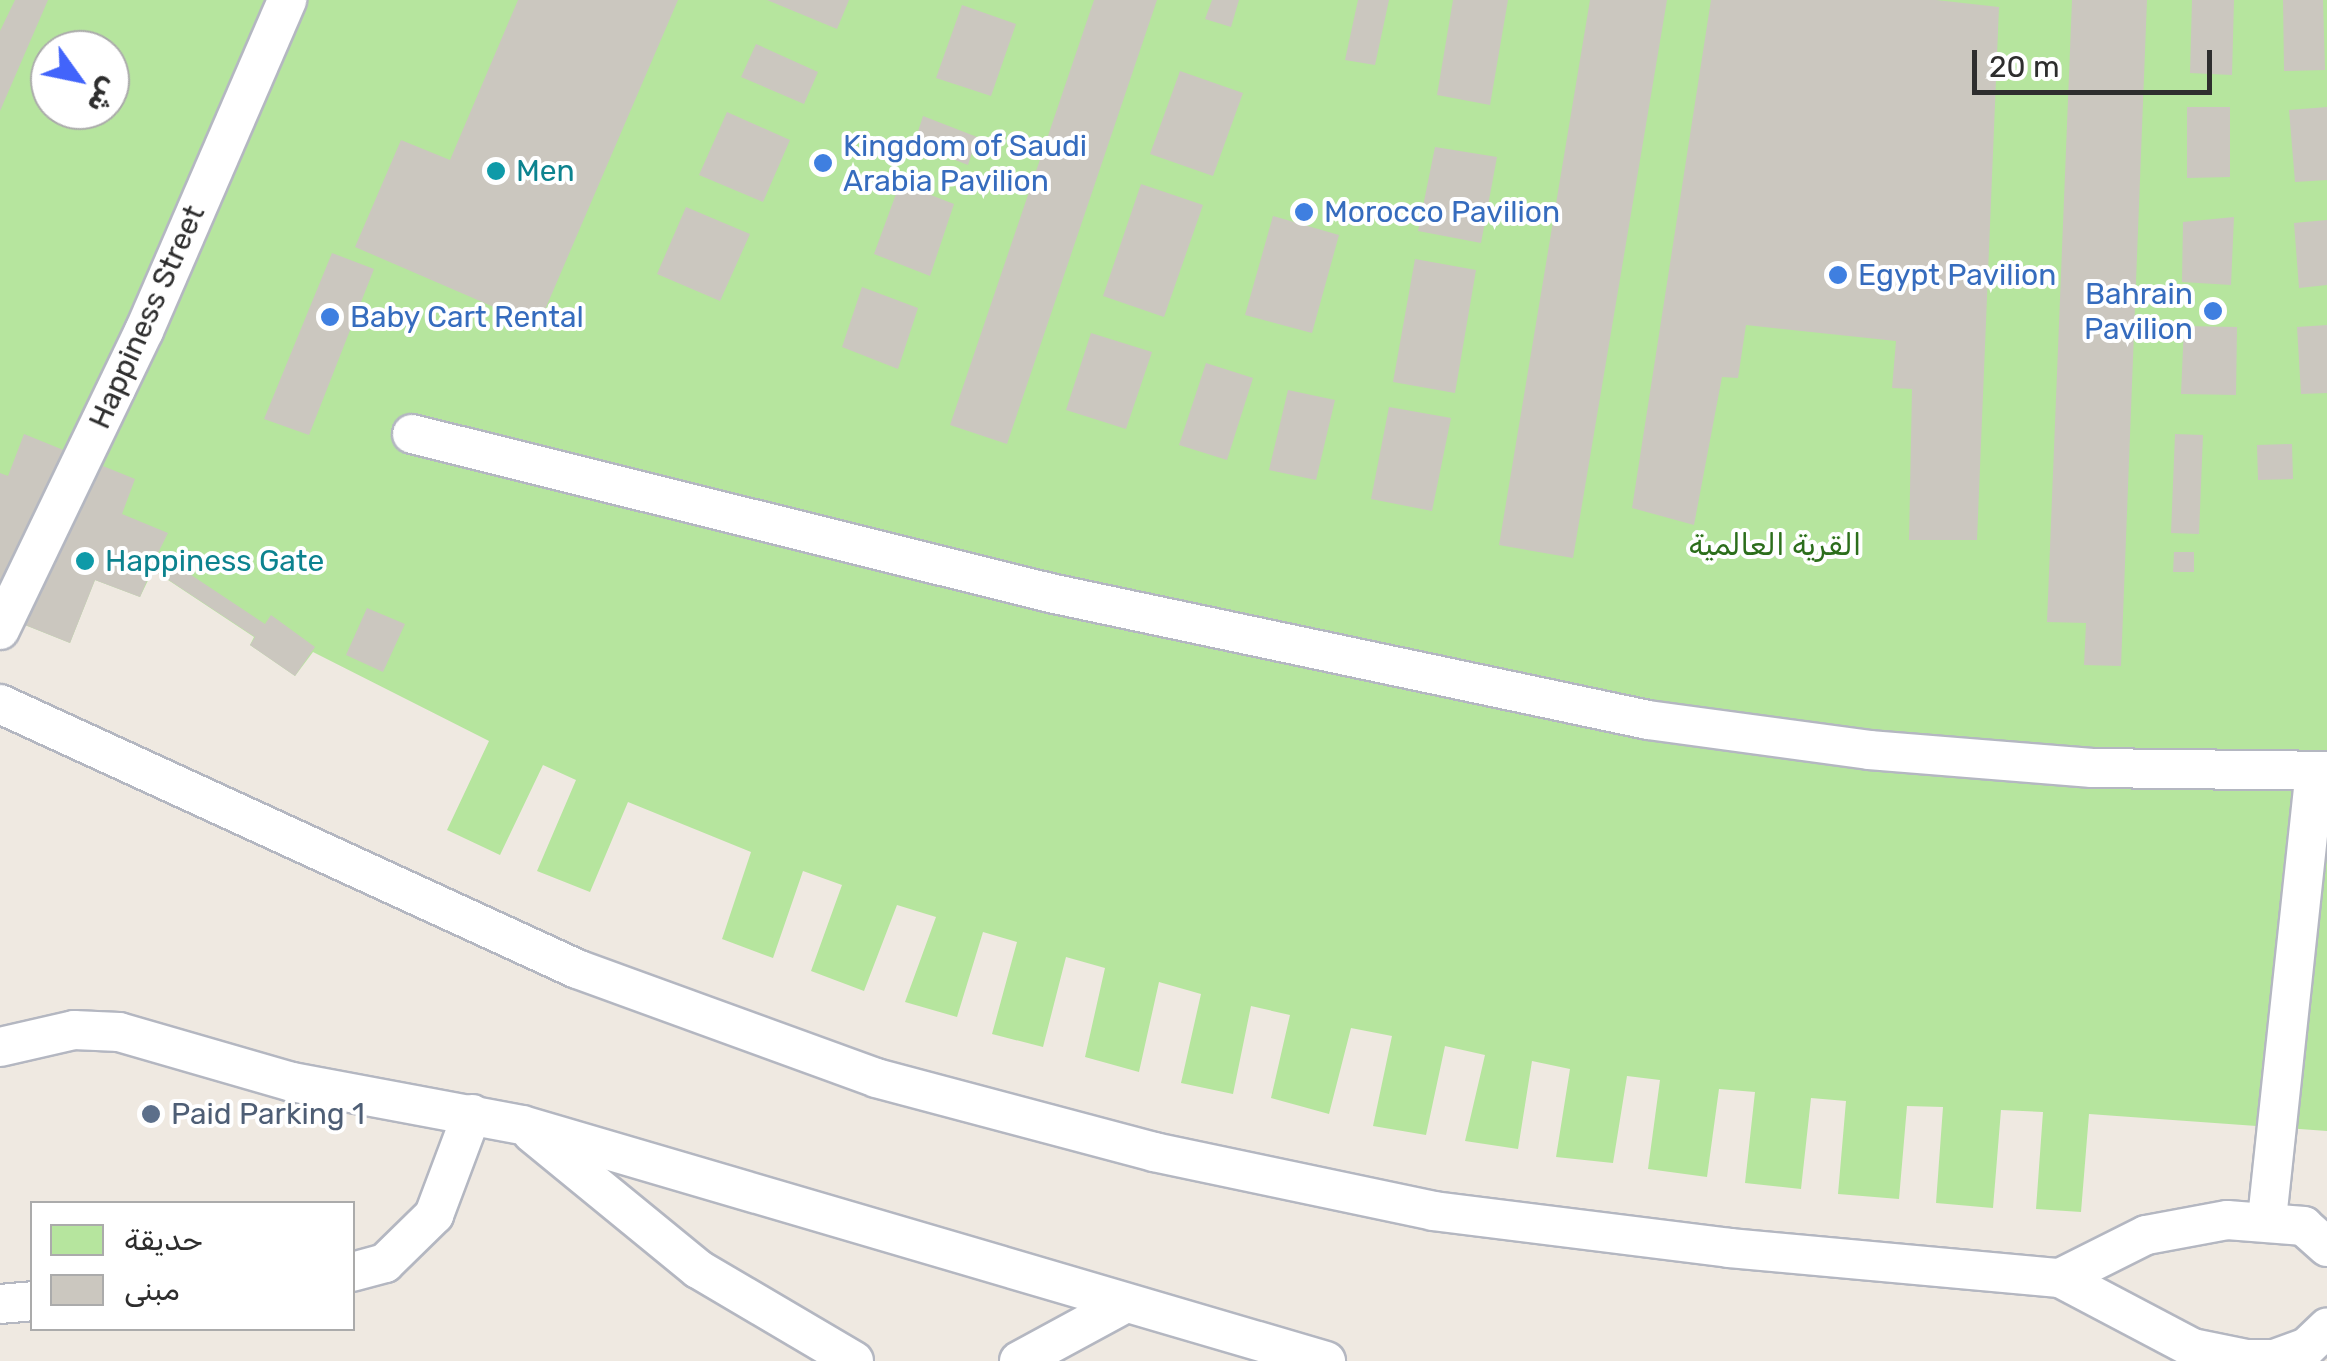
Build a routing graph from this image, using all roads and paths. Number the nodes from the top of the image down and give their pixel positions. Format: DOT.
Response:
graph roads {
  1 [pos="287,0"];
  2 [pos="412,434"];
  3 [pos="0,630"];
  4 [pos="0,704"];
  5 [pos="2321,772"];
  6 [pos="0,1046"];
  7 [pos="472,1114"];
  8 [pos="522,1125"];
  9 [pos="2267,1219"];
  10 [pos="2327,1247"];
  11 [pos="355,1271"];
  12 [pos="2060,1278"];
  13 [pos="30,1302"];
  14 [pos="0,1304"];
  15 [pos="1124,1304"];
  16 [pos="2327,1328"];
  17 [pos="854,1361"];
  18 [pos="1019,1361"];
  19 [pos="1326,1361"];
  1 -- 3 [label="lane, Happiness Street"];
  2 -- 5 [label="lane"];
  4 -- 12 [label="lane"];
  5 -- 9 [label="lane"];
  6 -- 7 [label="lane"];
  7 -- 8 [label="lane"];
  7 -- 11 [label="lane"];
  8 -- 15 [label="lane"];
  8 -- 17 [label="lane"];
  9 -- 10 [label="lane"];
  9 -- 12 [label="lane"];
  12 -- 16 [label="lane"];
  13 -- 14 [label="lane"];
  15 -- 18 [label="lane"];
  15 -- 19 [label="lane"];
}
